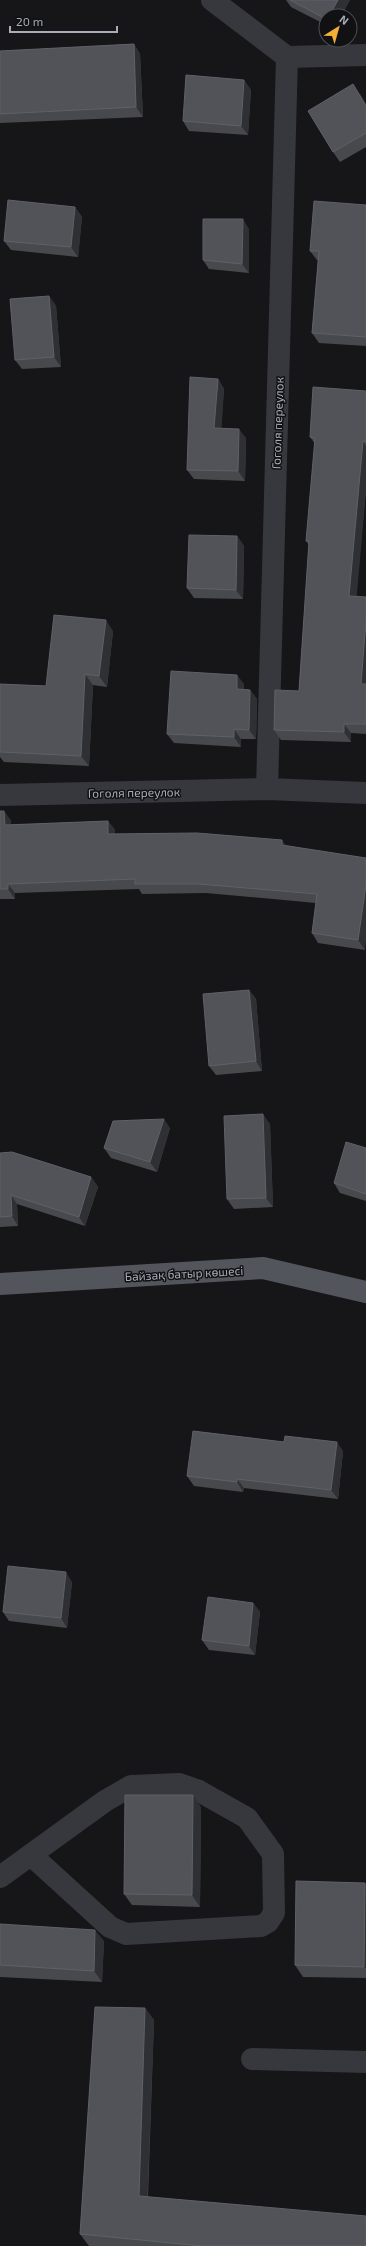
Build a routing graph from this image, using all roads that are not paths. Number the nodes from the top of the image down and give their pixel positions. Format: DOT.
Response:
graph roads {
  1 [pos="212,0"];
  2 [pos="366,55"];
  3 [pos="287,58"];
  4 [pos="267,789"];
  5 [pos="366,792"];
  6 [pos="0,795"];
  7 [pos="0,1284"];
  8 [pos="366,1292"];
  9 [pos="30,1855"];
  10 [pos="0,1877"];
  11 [pos="252,2059"];
  12 [pos="366,2062"];
  1 -- 3 [label="street"];
  2 -- 3 [label="street"];
  3 -- 4 [label="street, Гоголя переулок"];
  4 -- 5 [label="street, Гоголя переулок"];
  4 -- 6 [label="street, Гоголя переулок"];
  7 -- 8 [label="main road, Байзақ батыр көшесі"];
  9 -- 9 [label="street"];
  9 -- 10 [label="street"];
  11 -- 12 [label="street"];
}
